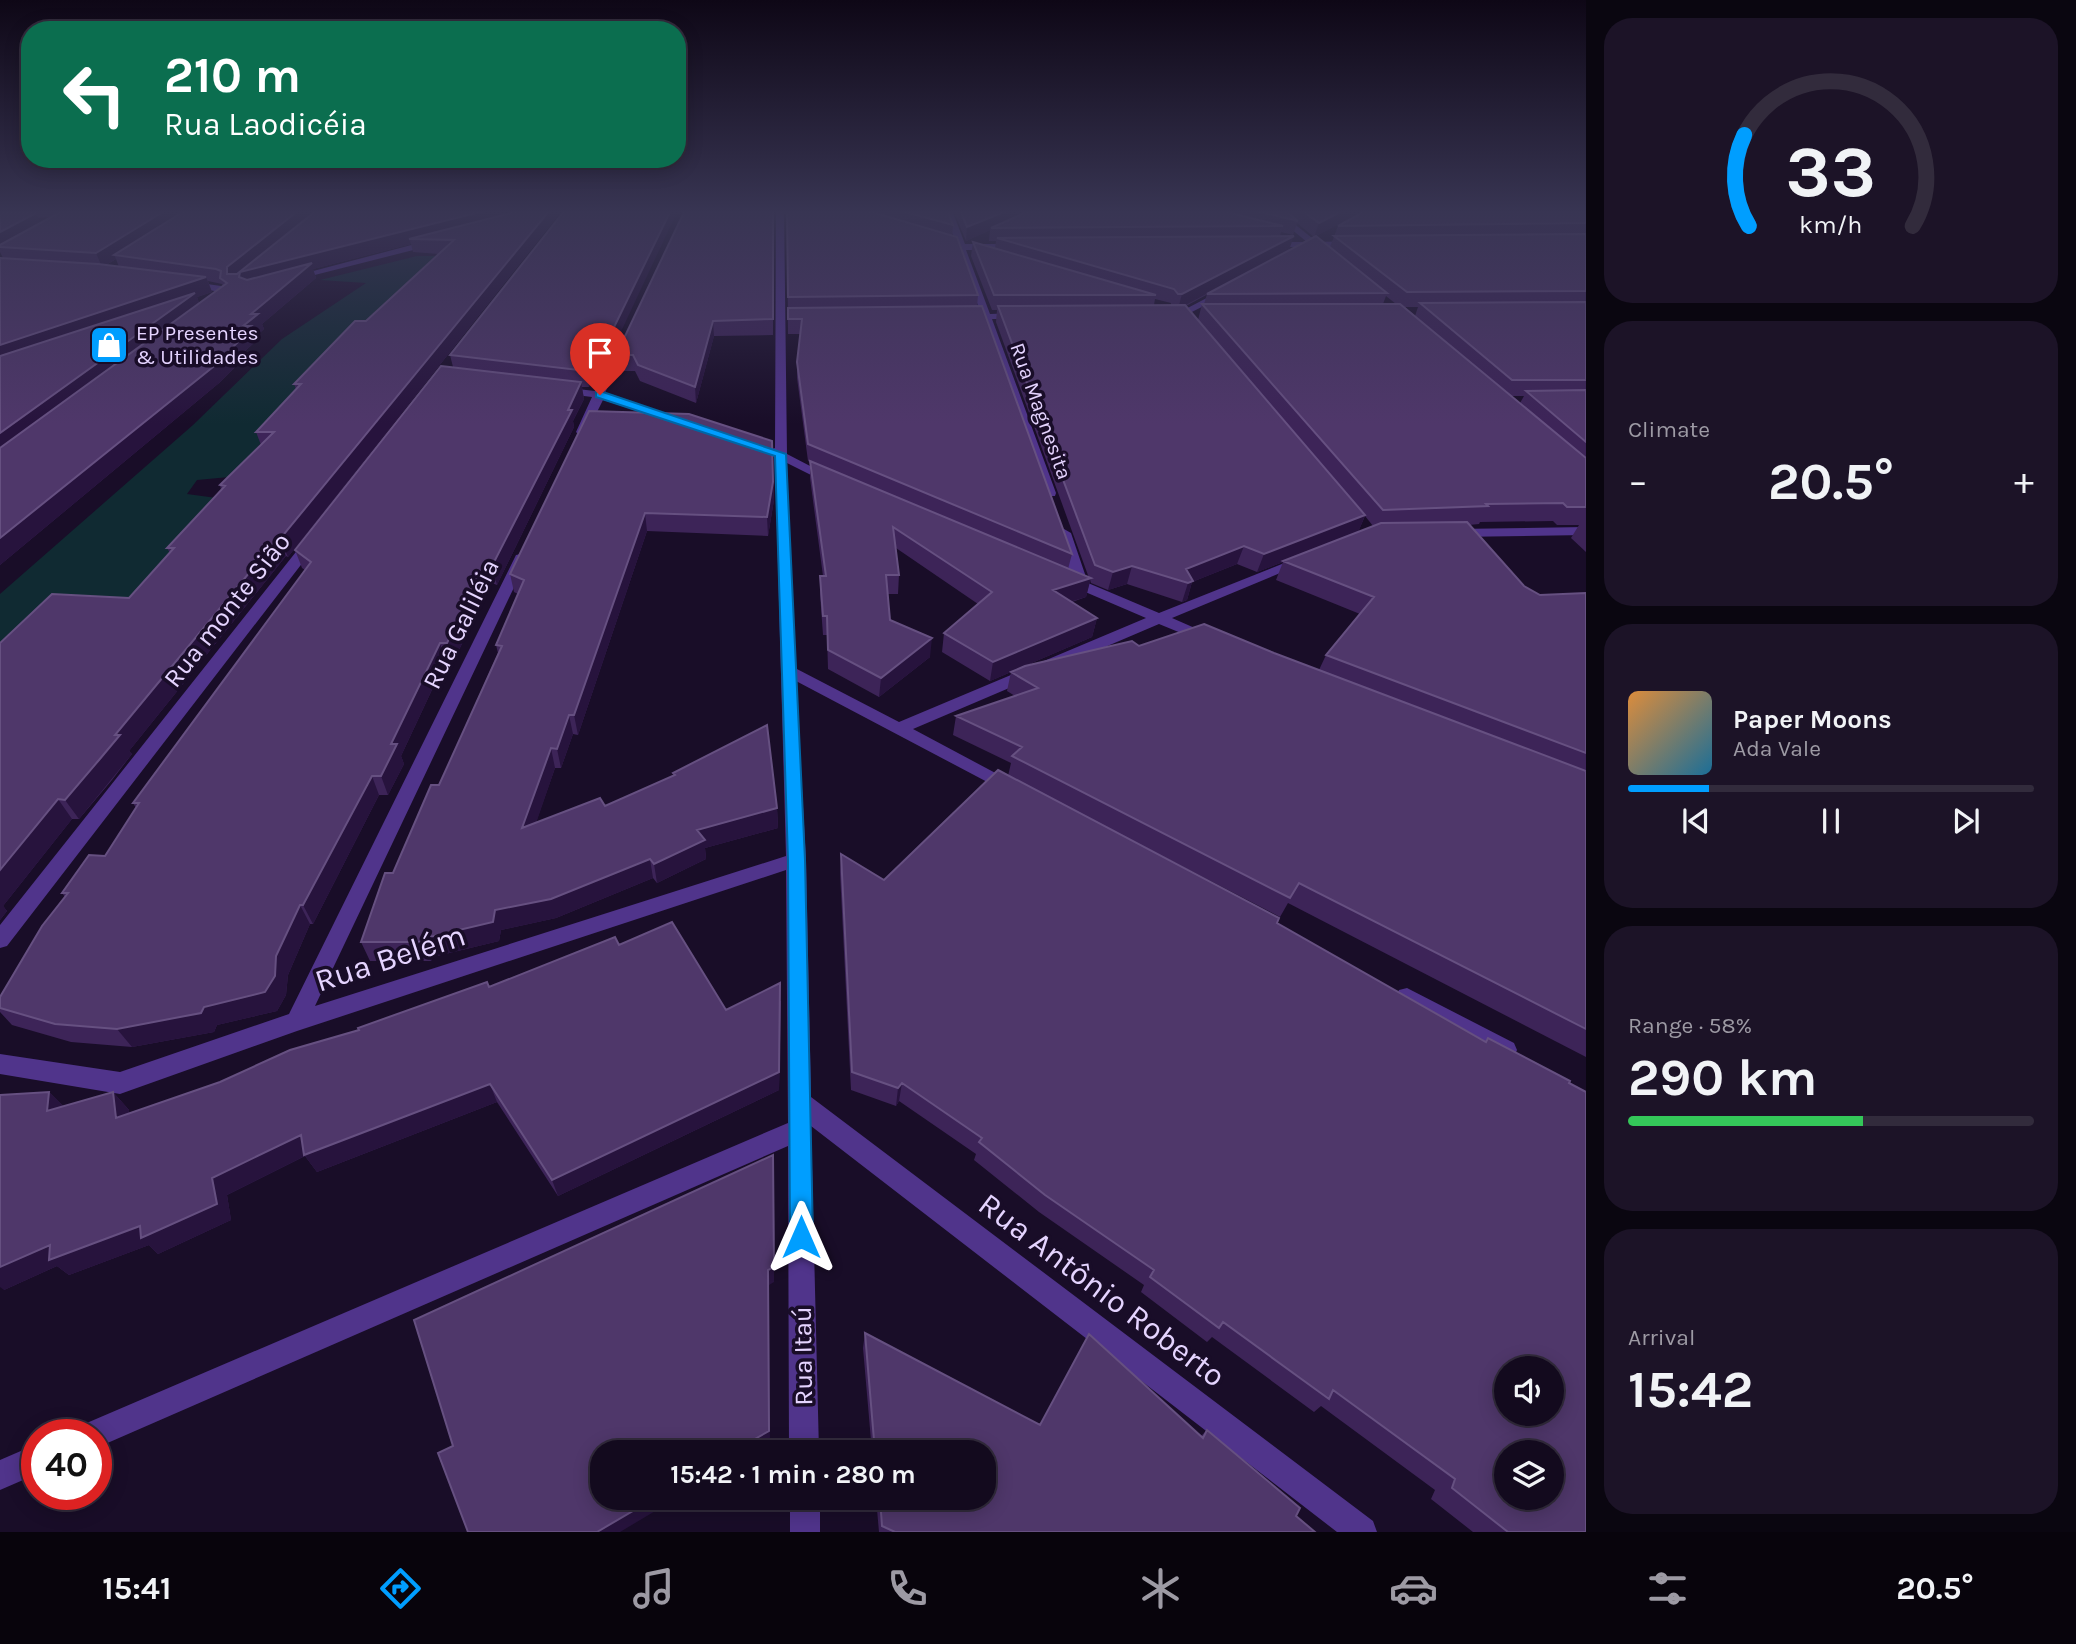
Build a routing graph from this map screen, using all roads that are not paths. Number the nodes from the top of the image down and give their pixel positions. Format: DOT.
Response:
graph roads {
  1 [pos="785,281"];
  2 [pos="972,281"];
  3 [pos="169,282"];
  4 [pos="235,285"];
  5 [pos="1231,288"];
  6 [pos="1170,311"];
  7 [pos="1183,313"];
  8 [pos="1210,313"];
  9 [pos="1026,316"];
  10 [pos="946,317"];
  11 [pos="987,317"];
  12 [pos="634,321"];
  13 [pos="1192,324"];
  14 [pos="547,388"];
  15 [pos="600,395"];
  16 [pos="690,424"];
  17 [pos="575,445"];
  18 [pos="755,446"];
  19 [pos="781,454"];
  20 [pos="848,487"];
  21 [pos="1055,509"];
  22 [pos="1060,522"];
  23 [pos="322,527"];
  24 [pos="1586,531"];
  25 [pos="1438,534"];
  26 [pos="527,545"];
  27 [pos="1320,555"];
  28 [pos="1058,575"];
  29 [pos="1082,586"];
  30 [pos="1157,618"];
  31 [pos="1222,644"];
  32 [pos="787,670"];
  33 [pos="898,729"];
  34 [pos="1029,798"];
  35 [pos="796,860"];
  36 [pos="0,940"];
  37 [pos="1391,989"];
  38 [pos="297,1021"];
  39 [pos="1525,1060"];
  40 [pos="0,1064"];
  41 [pos="800,1116"];
  42 [pos="112,1426"];
  43 [pos="804,1440"];
  44 [pos="21,1466"];
  45 [pos="0,1475"];
  46 [pos="805,1510"];
  47 [pos="805,1532"];
  48 [pos="1362,1532"];
  1 -- 19 [label="street, Rua Itaú"];
  2 -- 11 [label="street, Rua Magnesita"];
  3 -- 4 [label="street"];
  5 -- 7 [label="street"];
  6 -- 7 [label="street"];
  7 -- 8 [label="street"];
  7 -- 13 [label="street"];
  9 -- 11 [label="street"];
  10 -- 11 [label="street"];
  11 -- 21 [label="street, Rua Magnesita"];
  12 -- 15 [label="street"];
  14 -- 15 [label="street"];
  15 -- 16 [label="street"];
  15 -- 17 [label="street"];
  18 -- 19 [label="street"];
  19 -- 20 [label="street"];
  19 -- 32 [label="street, Rua Itaú"];
  22 -- 29 [label="street, Rua Magnesita"];
  23 -- 36 [label="street, Rua monte Sião"];
  24 -- 25 [label="street"];
  26 -- 38 [label="street, Rua Galiléia"];
  27 -- 30 [label="street"];
  28 -- 29 [label="street"];
  29 -- 30 [label="street"];
  30 -- 31 [label="street"];
  30 -- 33 [label="street"];
  32 -- 33 [label="street"];
  32 -- 35 [label="street, Rua Itaú"];
  33 -- 34 [label="street"];
  35 -- 38 [label="street, Rua Belém"];
  35 -- 41 [label="street, Rua Itaú"];
  37 -- 39 [label="street"];
  38 -- 40 [label="street, Rua Belém"];
  41 -- 42 [label="street"];
  41 -- 43 [label="street, Rua Itaú"];
  41 -- 48 [label="street, Rua Antônio Roberto"];
  44 -- 45 [label="street"];
  46 -- 47 [label="street"];
}
